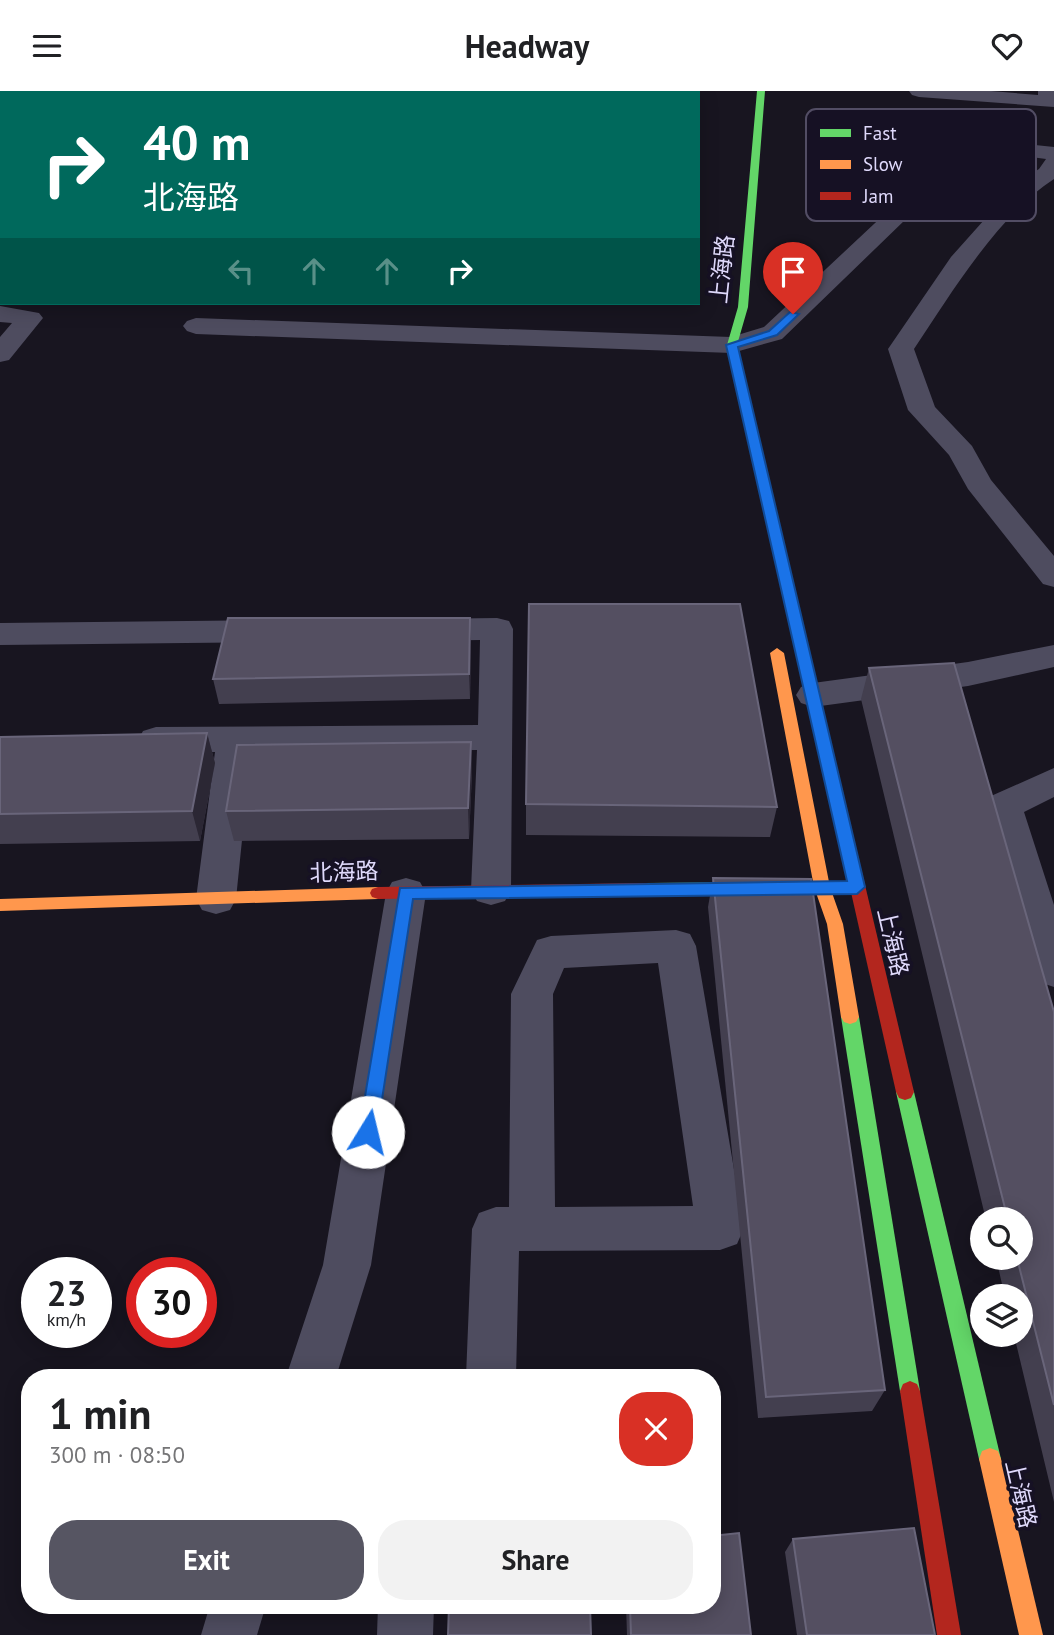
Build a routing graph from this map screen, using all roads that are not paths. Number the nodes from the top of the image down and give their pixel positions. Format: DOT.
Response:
graph roads {
  1 [pos="747,91"];
  2 [pos="761,91"];
  3 [pos="919,91"];
  4 [pos="1048,91"];
  5 [pos="1036,152"];
  6 [pos="1054,154"];
  7 [pos="1054,164"];
  8 [pos="1036,181"];
  9 [pos="736,188"];
  10 [pos="891,221"];
  11 [pos="996,221"];
  12 [pos="0,314"];
  13 [pos="196,326"];
  14 [pos="719,345"];
  15 [pos="0,355"];
  16 [pos="1054,576"];
  17 [pos="386,630"];
  18 [pos="303,631"];
  19 [pos="0,634"];
  20 [pos="775,643"];
  21 [pos="1054,656"];
  22 [pos="813,695"];
  23 [pos="495,737"];
  24 [pos="124,740"];
  25 [pos="234,741"];
  26 [pos="1054,781"];
  27 [pos="857,887"];
  28 [pos="780,888"];
  29 [pos="815,888"];
  30 [pos="491,890"];
  31 [pos="406,893"];
  32 [pos="216,899"];
  33 [pos="0,905"];
  34 [pos="1054,970"];
  35 [pos="532,1229"];
  36 [pos="314,1369"];
  37 [pos="491,1369"];
  38 [pos="235,1614"];
  39 [pos="406,1614"];
  40 [pos="1054,1633"];
  41 [pos="229,1635"];
  42 [pos="405,1635"];
  43 [pos="949,1635"];
  44 [pos="1031,1635"];
  45 [pos="1043,1635"];
  1 -- 9 [label="main road"];
  2 -- 14 [label="main road, 上海路"];
  3 -- 4 [label="street"];
  5 -- 6 [label="street"];
  7 -- 8 [label="street"];
  10 -- 14 [label="street"];
  11 -- 16 [label="street"];
  12 -- 15 [label="street"];
  13 -- 14 [label="street"];
  14 -- 22 [label="main road, 上海路"];
  17 -- 23 [label="street"];
  18 -- 19 [label="street"];
  20 -- 29 [label="main road"];
  21 -- 22 [label="street"];
  22 -- 27 [label="main road, 上海路"];
  23 -- 25 [label="street"];
  23 -- 30 [label="street"];
  24 -- 25 [label="street"];
  25 -- 32 [label="street"];
  26 -- 34 [label="street"];
  27 -- 29 [label="main road"];
  27 -- 44 [label="main road, 上海路"];
  28 -- 30 [label="main road, 北海路"];
  29 -- 43 [label="main road"];
  30 -- 31 [label="main road, 北海路"];
  31 -- 32 [label="main road, 北海路"];
  31 -- 36 [label="street"];
  32 -- 33 [label="main road, 北海路"];
  35 -- 35 [label="street"];
  35 -- 37 [label="street"];
  38 -- 41 [label="street"];
  39 -- 42 [label="street"];
  40 -- 45 [label="street"];
}
